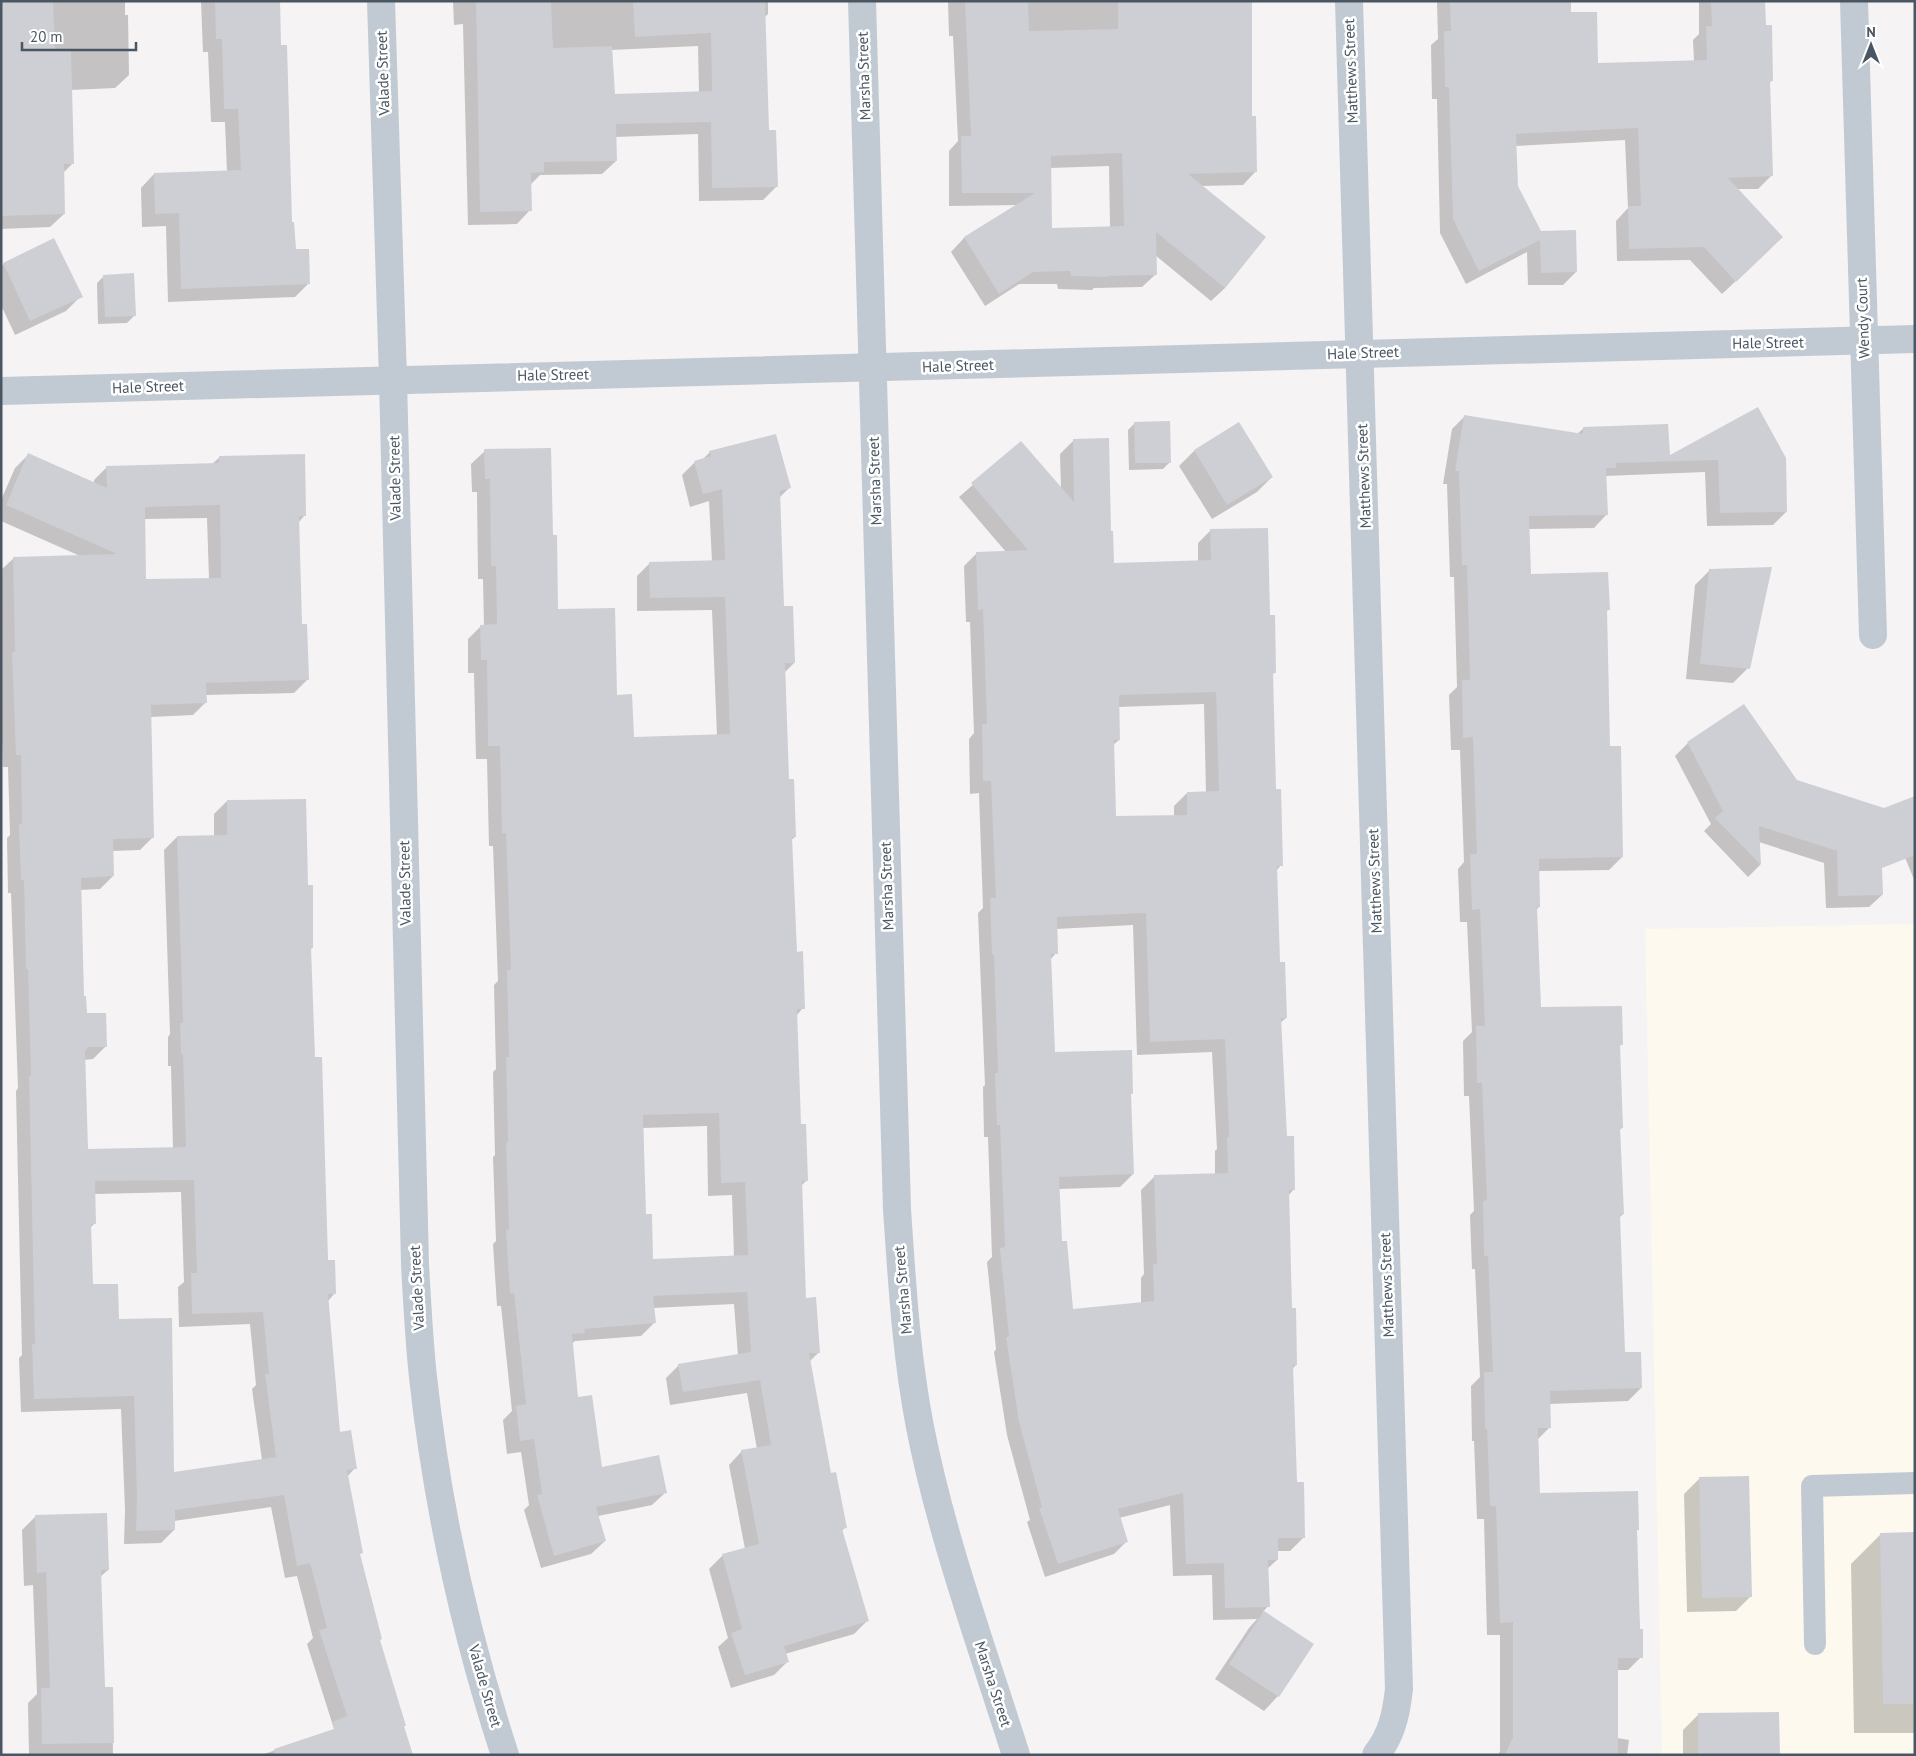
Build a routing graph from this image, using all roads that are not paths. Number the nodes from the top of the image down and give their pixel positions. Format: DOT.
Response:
graph roads {
  1 [pos="381,1"];
  2 [pos="862,1"];
  3 [pos="1349,1"];
  4 [pos="1854,1"];
  5 [pos="1915,339"];
  6 [pos="1864,341"];
  7 [pos="1361,354"];
  8 [pos="872,368"];
  9 [pos="393,379"];
  10 [pos="1,391"];
  11 [pos="1873,635"];
  12 [pos="1915,1483"];
  13 [pos="1815,1644"];
  14 [pos="505,1755"];
  15 [pos="1016,1755"];
  16 [pos="1376,1755"];
  1 -- 9 [label="street, Valade Street"];
  2 -- 8 [label="street, Marsha Street"];
  3 -- 7 [label="street, Matthews Street"];
  4 -- 6 [label="street, Wendy Court"];
  5 -- 6 [label="street, Hale Street"];
  6 -- 7 [label="street, Hale Street"];
  6 -- 11 [label="street, Wendy Court"];
  7 -- 8 [label="street, Hale Street"];
  7 -- 16 [label="street, Matthews Street"];
  8 -- 9 [label="street, Hale Street"];
  8 -- 15 [label="street, Marsha Street"];
  9 -- 10 [label="street, Hale Street"];
  9 -- 14 [label="street, Valade Street"];
  12 -- 13 [label="lane"];
}
